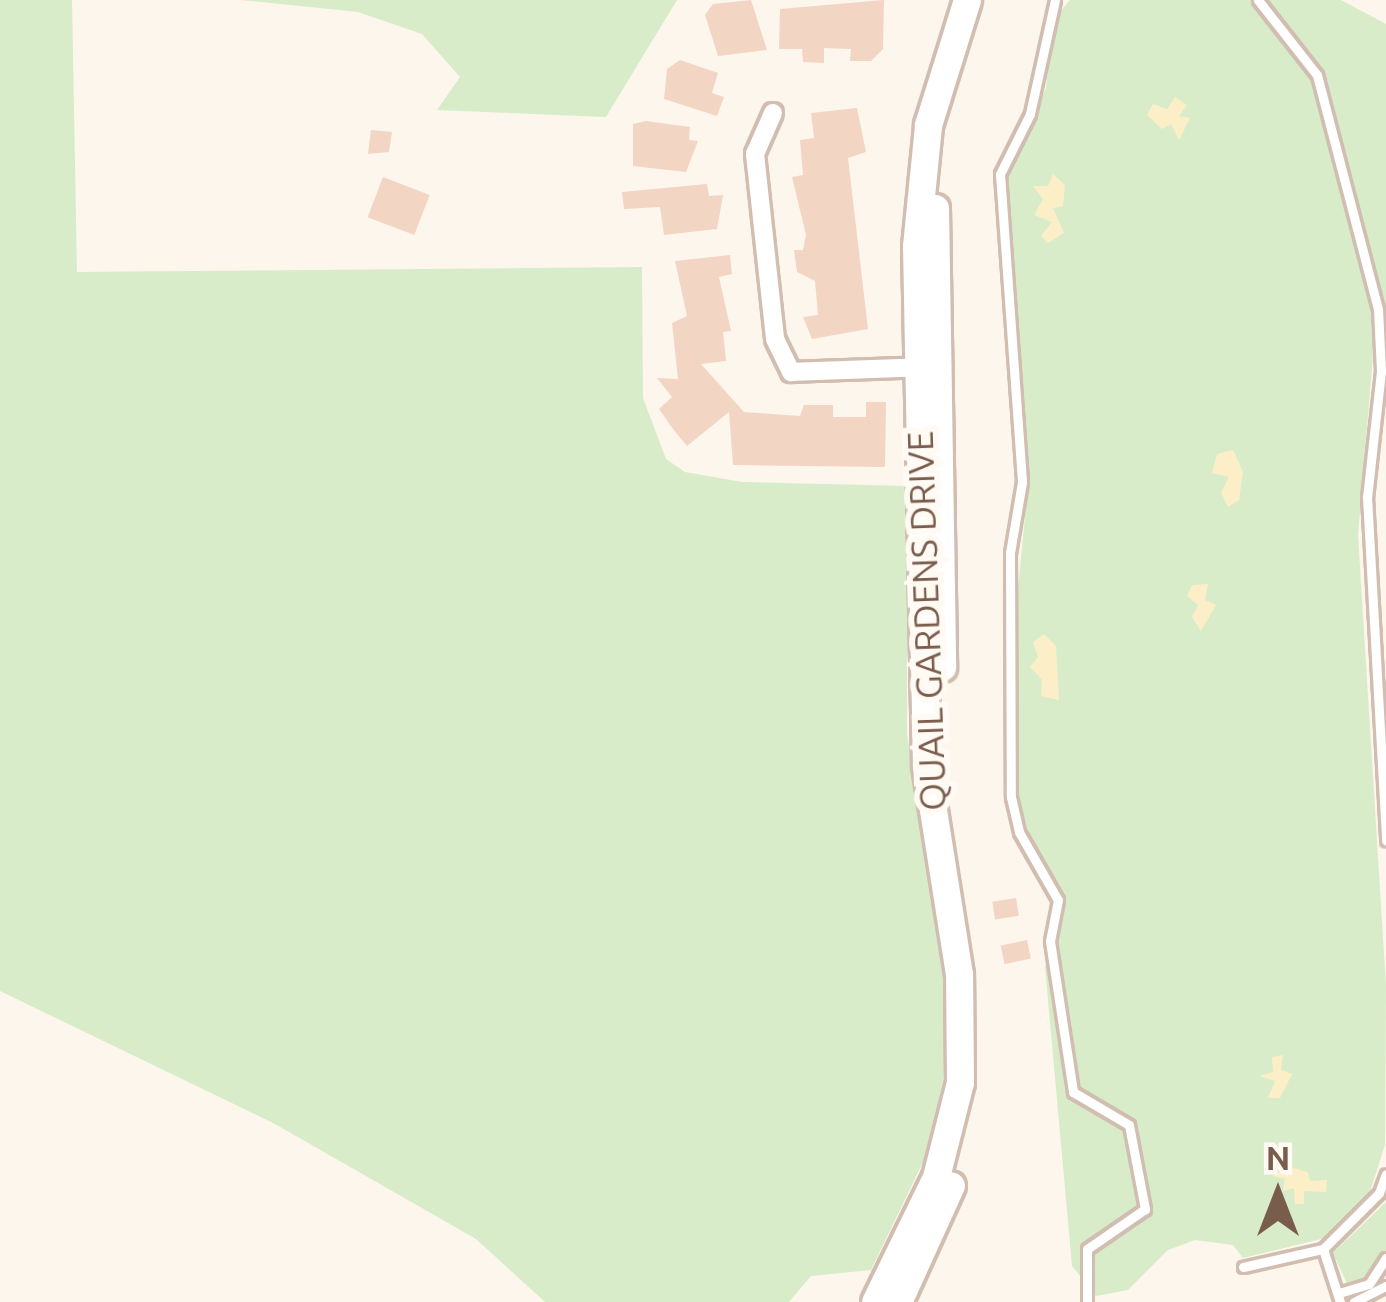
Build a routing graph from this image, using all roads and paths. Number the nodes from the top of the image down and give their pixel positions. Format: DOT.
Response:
graph roads {
  1 [pos="967,0"];
  2 [pos="985,0"];
  3 [pos="1055,0"];
  4 [pos="1258,0"];
  5 [pos="773,113"];
  6 [pos="927,367"];
  7 [pos="1386,840"];
  8 [pos="1386,1174"];
  9 [pos="1383,1194"];
  10 [pos="1324,1249"];
  11 [pos="1386,1258"];
  12 [pos="1244,1267"];
  13 [pos="1386,1286"];
  14 [pos="1340,1298"];
  15 [pos="876,1302"];
  16 [pos="898,1302"];
  17 [pos="1087,1302"];
  18 [pos="1354,1302"];
  1 -- 6 [label="main road, QUAIL GARDENS DRIVE"];
  2 -- 6 [label="main road, QUAIL GARDENS DRIVE"];
  3 -- 17 [label="lane"];
  4 -- 7 [label="lane"];
  5 -- 6 [label="street"];
  6 -- 15 [label="main road, QUAIL GARDENS DRIVE"];
  6 -- 16 [label="main road, QUAIL GARDENS DRIVE"];
  8 -- 9 [label="lane"];
  9 -- 10 [label="lane"];
  10 -- 12 [label="lane"];
  10 -- 14 [label="lane"];
  11 -- 14 [label="lane"];
  13 -- 18 [label="lane"];
}
